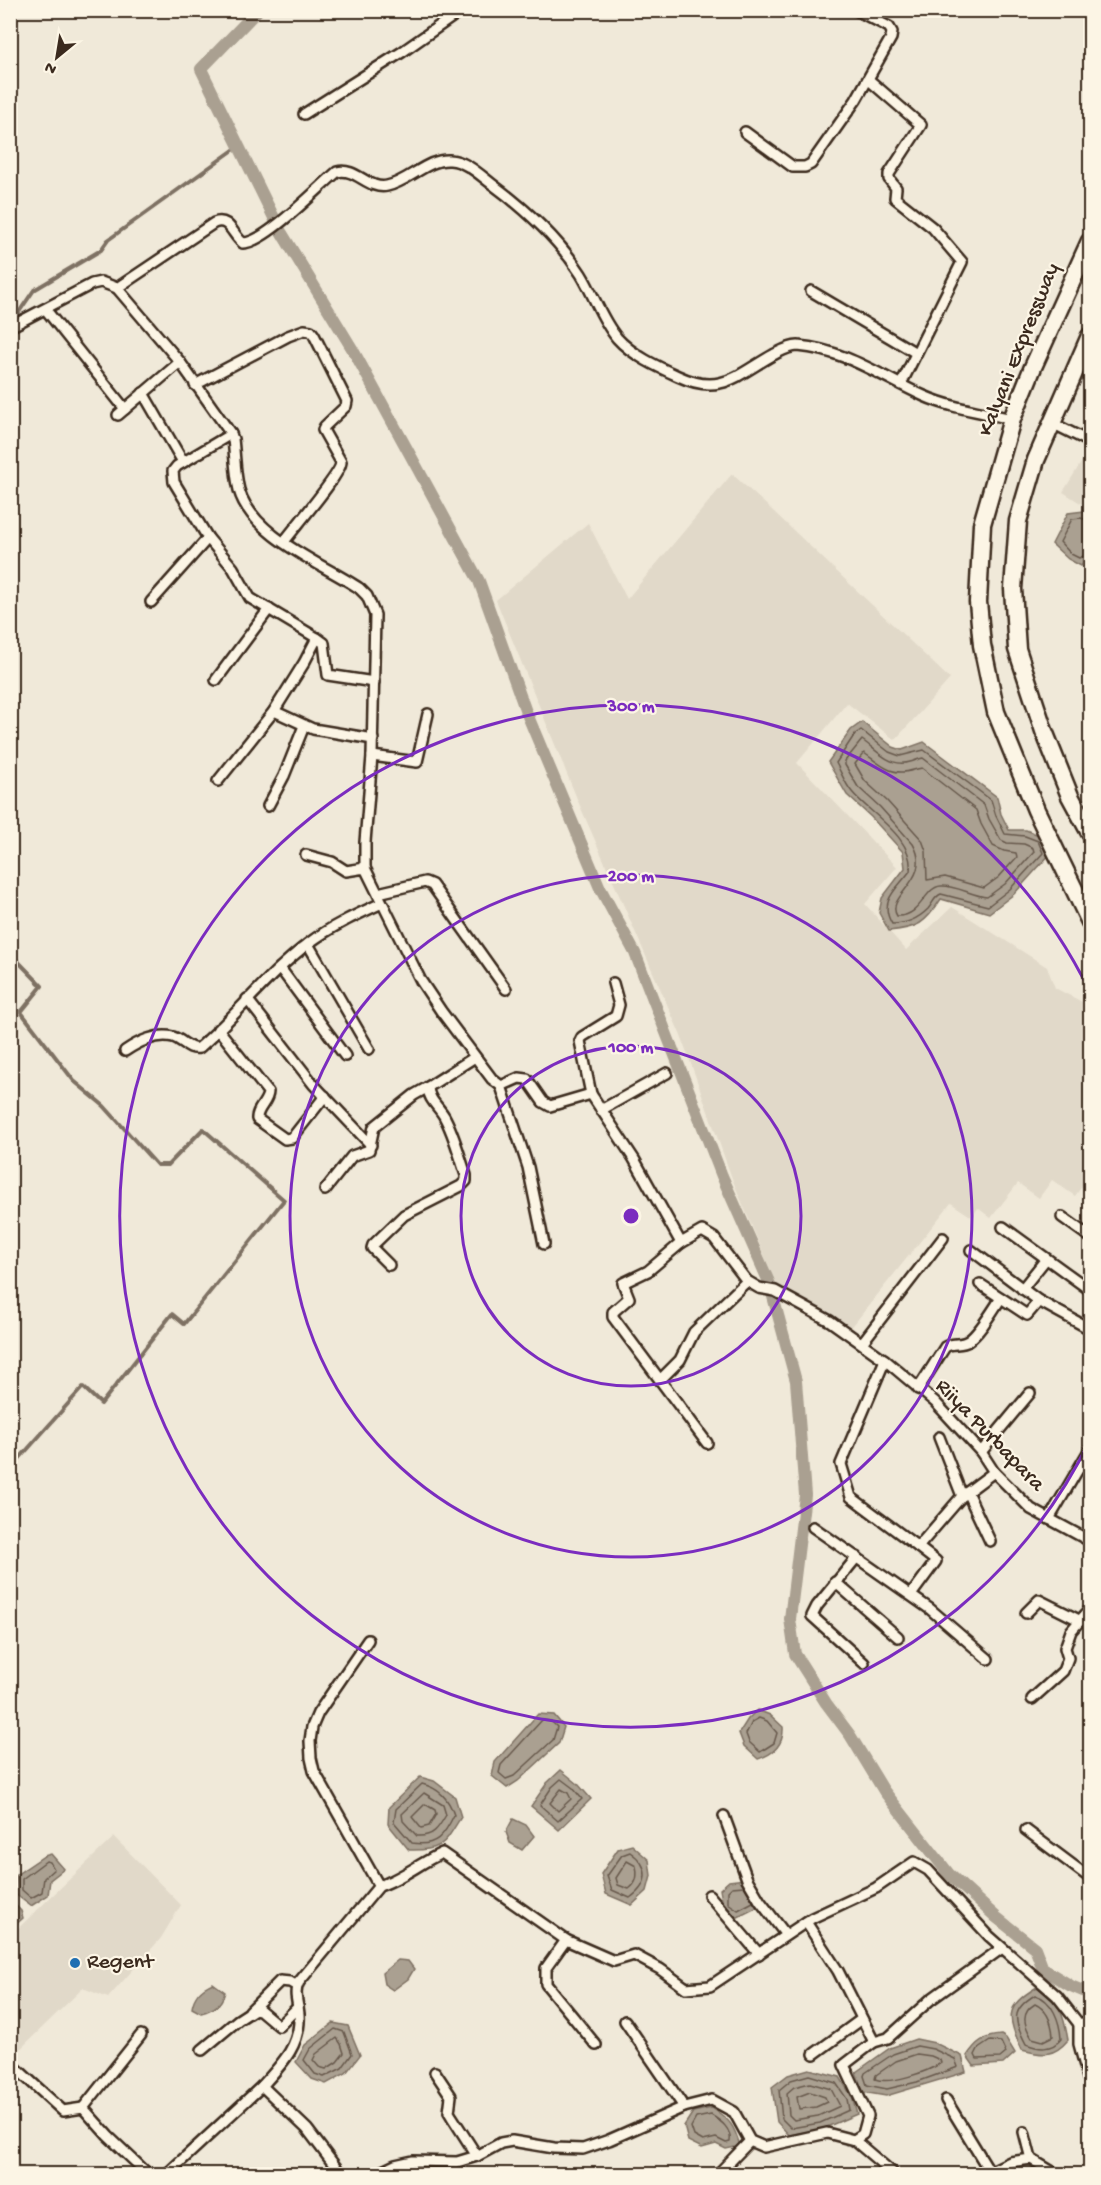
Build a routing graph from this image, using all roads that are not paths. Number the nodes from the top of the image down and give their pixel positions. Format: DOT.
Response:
graph roads {
  1 [pos="462,10"];
  2 [pos="856,10"];
  3 [pos="868,80"];
  4 [pos="304,114"];
  5 [pos="745,132"];
  6 [pos="1090,241"];
  7 [pos="117,288"];
  8 [pos="811,291"];
  9 [pos="46,310"];
  10 [pos="10,327"];
  11 [pos="1089,343"];
  12 [pos="916,353"];
  13 [pos="180,362"];
  14 [pos="901,384"];
  15 [pos="195,385"];
  16 [pos="143,393"];
  17 [pos="1012,419"];
  18 [pos="1052,423"];
  19 [pos="231,434"];
  20 [pos="1090,442"];
  21 [pos="183,462"];
  22 [pos="208,538"];
  23 [pos="284,542"];
  24 [pos="151,602"];
  25 [pos="269,609"];
  26 [pos="317,638"];
  27 [pos="216,680"];
  28 [pos="374,682"];
  29 [pos="274,711"];
  30 [pos="428,714"];
  31 [pos="304,726"];
  32 [pos="373,738"];
  33 [pos="372,756"];
  34 [pos="218,781"];
  35 [pos="268,806"];
  36 [pos="1090,833"];
  37 [pos="306,855"];
  38 [pos="365,868"];
  39 [pos="378,893"];
  40 [pos="382,903"];
  41 [pos="1090,922"];
  42 [pos="308,944"];
  43 [pos="280,968"];
  44 [pos="613,983"];
  45 [pos="506,989"];
  46 [pos="247,999"];
  47 [pos="218,1029"];
  48 [pos="369,1049"];
  49 [pos="124,1051"];
  50 [pos="345,1056"];
  51 [pos="475,1057"];
  52 [pos="667,1073"];
  53 [pos="501,1086"];
  54 [pos="428,1087"];
  55 [pos="591,1094"];
  56 [pos="325,1096"];
  57 [pos="601,1110"];
  58 [pos="371,1145"];
  59 [pos="324,1190"];
  60 [pos="1062,1217"];
  61 [pos="1003,1227"];
  62 [pos="1090,1237"];
  63 [pos="943,1238"];
  64 [pos="681,1243"];
  65 [pos="544,1244"];
  66 [pos="971,1250"];
  67 [pos="1046,1259"];
  68 [pos="389,1265"];
  69 [pos="747,1281"];
  70 [pos="980,1284"];
  71 [pos="1022,1288"];
  72 [pos="1090,1290"];
  73 [pos="1001,1298"];
  74 [pos="1039,1301"];
  75 [pos="1090,1329"];
  76 [pos="862,1343"];
  77 [pos="885,1360"];
  78 [pos="660,1380"];
  79 [pos="918,1389"];
  80 [pos="1030,1393"];
  81 [pos="939,1437"];
  82 [pos="707,1443"];
  83 [pos="1090,1450"];
  84 [pos="981,1452"];
  85 [pos="994,1472"];
  86 [pos="965,1494"];
  87 [pos="1049,1519"];
  88 [pos="813,1527"];
  89 [pos="990,1541"];
  90 [pos="1090,1541"];
  91 [pos="918,1547"];
  92 [pos="856,1557"];
  93 [pos="835,1582"];
  94 [pos="911,1595"];
  95 [pos="1090,1609"];
  96 [pos="1026,1613"];
  97 [pos="1081,1620"];
  98 [pos="898,1637"];
  99 [pos="368,1640"];
  100 [pos="987,1659"];
  101 [pos="864,1663"];
  102 [pos="1032,1699"];
  103 [pos="724,1816"];
  104 [pos="1026,1830"];
  105 [pos="1090,1878"];
  106 [pos="379,1886"];
  107 [pos="710,1895"];
  108 [pos="806,1922"];
  109 [pos="786,1935"];
  110 [pos="566,1940"];
  111 [pos="1002,1948"];
  112 [pos="759,1954"];
  113 [pos="297,1986"];
  114 [pos="298,2007"];
  115 [pos="249,2012"];
  116 [pos="862,2019"];
  117 [pos="625,2021"];
  118 [pos="1090,2021"];
  119 [pos="1079,2024"];
  120 [pos="141,2035"];
  121 [pos="874,2042"];
  122 [pos="596,2045"];
  123 [pos="202,2050"];
  124 [pos="814,2054"];
  125 [pos="16,2068"];
  126 [pos="435,2072"];
  127 [pos="1090,2085"];
  128 [pos="262,2086"];
  129 [pos="946,2100"];
  130 [pos="684,2107"];
  131 [pos="83,2108"];
  132 [pos="1024,2132"];
  133 [pos="854,2140"];
  134 [pos="750,2141"];
  135 [pos="477,2156"];
  136 [pos="1031,2159"];
  137 [pos="395,2164"];
  138 [pos="988,2174"];
  139 [pos="148,2175"];
  140 [pos="167,2175"];
  141 [pos="342,2175"];
  142 [pos="376,2175"];
  143 [pos="401,2175"];
  144 [pos="718,2175"];
  145 [pos="894,2175"];
  146 [pos="1056,2175"];
  1 -- 4 [label="street"];
  2 -- 3 [label="street"];
  3 -- 5 [label="street"];
  3 -- 12 [label="street"];
  6 -- 17 [label="highway, Kalyani Expressway"];
  7 -- 9 [label="street"];
  7 -- 13 [label="street"];
  7 -- 14 [label="street"];
  8 -- 12 [label="street"];
  9 -- 10 [label="street"];
  9 -- 16 [label="street"];
  11 -- 18 [label="highway"];
  12 -- 14 [label="street"];
  13 -- 15 [label="street"];
  13 -- 16 [label="street"];
  14 -- 17 [label="street"];
  15 -- 19 [label="street"];
  15 -- 23 [label="street"];
  16 -- 21 [label="street"];
  17 -- 41 [label="highway, Kalyani Expressway"];
  18 -- 20 [label="street"];
  18 -- 36 [label="highway"];
  19 -- 21 [label="street"];
  19 -- 23 [label="street"];
  21 -- 22 [label="street"];
  22 -- 24 [label="street"];
  22 -- 25 [label="street"];
  23 -- 28 [label="street"];
  25 -- 26 [label="street"];
  25 -- 27 [label="street"];
  26 -- 28 [label="street"];
  26 -- 29 [label="street"];
  28 -- 32 [label="street"];
  29 -- 31 [label="street"];
  29 -- 34 [label="street"];
  30 -- 33 [label="street"];
  31 -- 32 [label="street"];
  31 -- 35 [label="street"];
  32 -- 33 [label="street"];
  33 -- 38 [label="street"];
  37 -- 38 [label="street"];
  38 -- 39 [label="street"];
  39 -- 40 [label="street"];
  39 -- 45 [label="street"];
  40 -- 42 [label="street"];
  40 -- 51 [label="street"];
  42 -- 43 [label="street"];
  42 -- 48 [label="street"];
  43 -- 46 [label="street"];
  43 -- 50 [label="street"];
  44 -- 55 [label="street"];
  46 -- 47 [label="street"];
  46 -- 56 [label="street"];
  47 -- 49 [label="street"];
  47 -- 56 [label="street"];
  51 -- 53 [label="street"];
  51 -- 54 [label="street"];
  52 -- 57 [label="street"];
  53 -- 55 [label="street"];
  53 -- 65 [label="street"];
  54 -- 58 [label="street"];
  54 -- 68 [label="street"];
  55 -- 57 [label="street"];
  56 -- 58 [label="street"];
  57 -- 64 [label="street"];
  58 -- 59 [label="street"];
  60 -- 62 [label="street"];
  61 -- 67 [label="street"];
  63 -- 76 [label="street"];
  64 -- 69 [label="street"];
  64 -- 78 [label="street"];
  66 -- 71 [label="street"];
  67 -- 71 [label="street"];
  67 -- 72 [label="street"];
  69 -- 76 [label="street, Riiya Purbapara"];
  69 -- 78 [label="street"];
  70 -- 73 [label="street"];
  71 -- 74 [label="street"];
  73 -- 74 [label="street"];
  73 -- 79 [label="street"];
  74 -- 75 [label="street"];
  76 -- 77 [label="street, Riiya Purbapara"];
  77 -- 79 [label="street, Riiya Purbapara"];
  77 -- 91 [label="street"];
  78 -- 82 [label="street"];
  79 -- 84 [label="street, Riiya Purbapara"];
  80 -- 84 [label="street"];
  81 -- 86 [label="street"];
  83 -- 87 [label="street"];
  84 -- 85 [label="street, Riiya Purbapara"];
  85 -- 86 [label="street"];
  85 -- 87 [label="street, Riiya Purbapara"];
  86 -- 89 [label="street"];
  86 -- 91 [label="street"];
  87 -- 90 [label="street, Riiya Purbapara"];
  88 -- 92 [label="street"];
  91 -- 94 [label="street"];
  92 -- 93 [label="street"];
  92 -- 94 [label="street"];
  93 -- 98 [label="street"];
  93 -- 101 [label="street"];
  94 -- 100 [label="street"];
  95 -- 97 [label="street"];
  96 -- 97 [label="street"];
  97 -- 102 [label="street"];
  99 -- 106 [label="street"];
  103 -- 109 [label="street"];
  104 -- 105 [label="street"];
  106 -- 110 [label="street"];
  106 -- 113 [label="street"];
  107 -- 112 [label="street"];
  108 -- 109 [label="street"];
  108 -- 111 [label="street"];
  108 -- 116 [label="street"];
  109 -- 112 [label="street"];
  110 -- 112 [label="street"];
  110 -- 122 [label="street"];
  111 -- 119 [label="street"];
  111 -- 121 [label="street"];
  113 -- 114 [label="street"];
  113 -- 115 [label="street"];
  114 -- 115 [label="street"];
  114 -- 128 [label="street"];
  115 -- 123 [label="street"];
  116 -- 121 [label="street"];
  116 -- 124 [label="street"];
  117 -- 130 [label="street"];
  118 -- 119 [label="street"];
  119 -- 127 [label="street"];
  120 -- 131 [label="street"];
  121 -- 133 [label="street"];
  125 -- 131 [label="street"];
  126 -- 135 [label="street"];
  128 -- 140 [label="street"];
  128 -- 141 [label="street"];
  129 -- 138 [label="street"];
  130 -- 134 [label="street"];
  130 -- 135 [label="street"];
  131 -- 139 [label="street"];
  132 -- 136 [label="street"];
  133 -- 134 [label="street"];
  133 -- 145 [label="street"];
  134 -- 144 [label="street"];
  135 -- 137 [label="street"];
  136 -- 138 [label="street"];
  136 -- 146 [label="street"];
  137 -- 142 [label="street"];
  137 -- 143 [label="street"];
}
